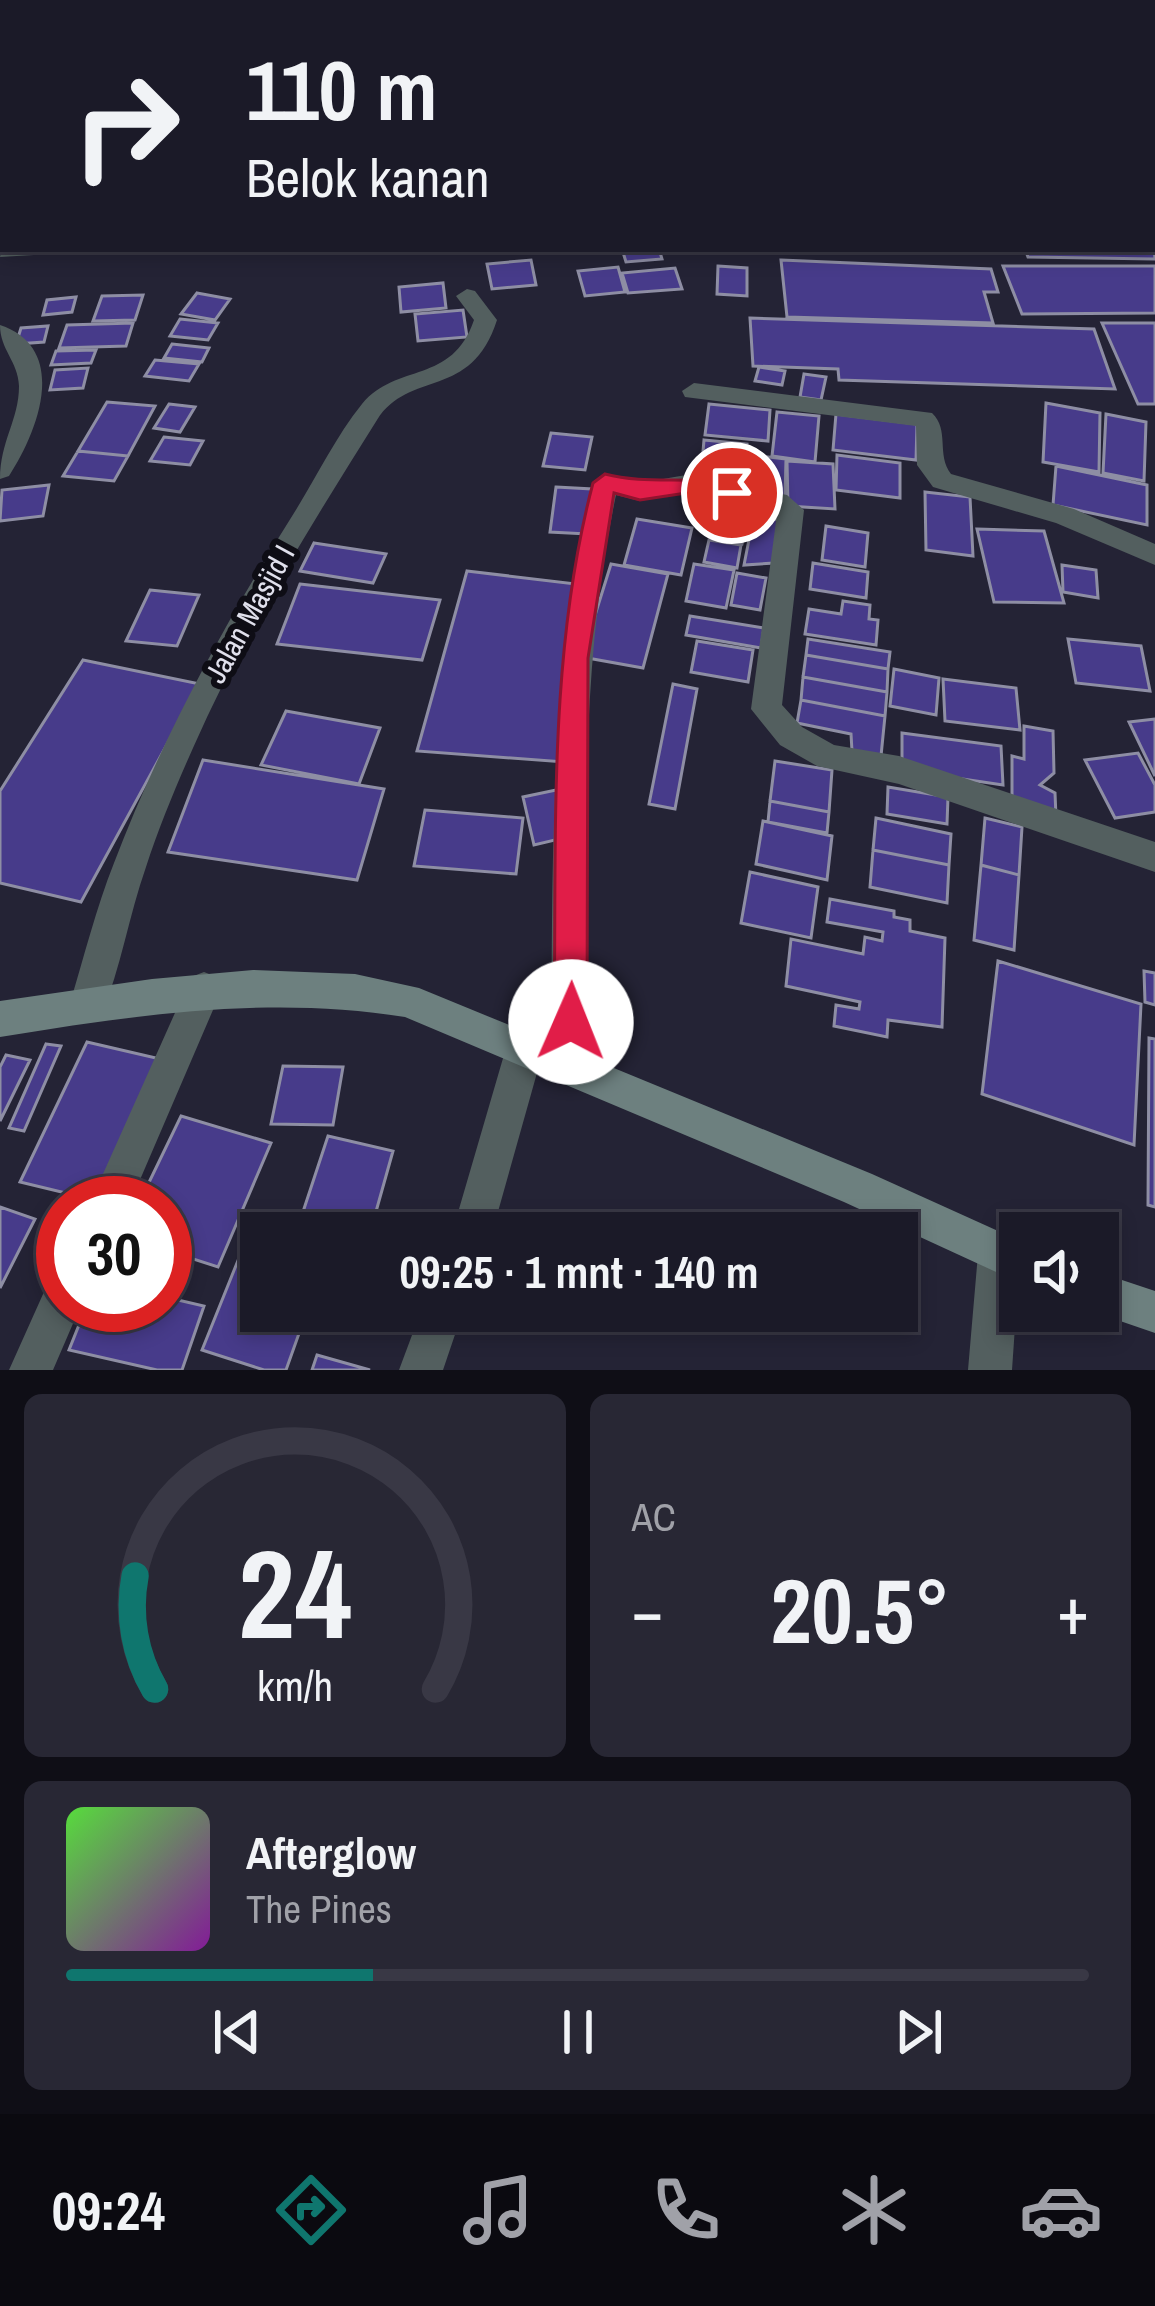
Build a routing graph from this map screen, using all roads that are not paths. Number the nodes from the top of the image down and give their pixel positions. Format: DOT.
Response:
graph roads {
  1 [pos="467,296"];
  2 [pos="0,332"];
  3 [pos="694,391"];
  4 [pos="0,470"];
  5 [pos="1155,555"];
  6 [pos="1155,856"];
  7 [pos="204,989"];
  8 [pos="88,1003"];
  9 [pos="0,1019"];
  10 [pos="525,1048"];
  11 [pos="570,1067"];
  12 [pos="122,1176"];
  13 [pos="478,1212"];
  14 [pos="999,1253"];
  15 [pos="1119,1300"];
  16 [pos="1155,1312"];
  17 [pos="999,1320"];
  18 [pos="48,1332"];
  19 [pos="435,1332"];
  20 [pos="31,1370"];
  21 [pos="421,1370"];
  22 [pos="990,1370"];
  1 -- 8 [label="street, Jalan Masjid I"];
  2 -- 4 [label="street"];
  3 -- 5 [label="street"];
  6 -- 11 [label="street"];
  7 -- 8 [label="street"];
  7 -- 10 [label="street"];
  7 -- 12 [label="street"];
  8 -- 9 [label="street"];
  10 -- 11 [label="street"];
  10 -- 13 [label="street"];
  11 -- 14 [label="street"];
  15 -- 16 [label="street"];
  17 -- 22 [label="street"];
  18 -- 20 [label="street"];
  19 -- 21 [label="street"];
}
